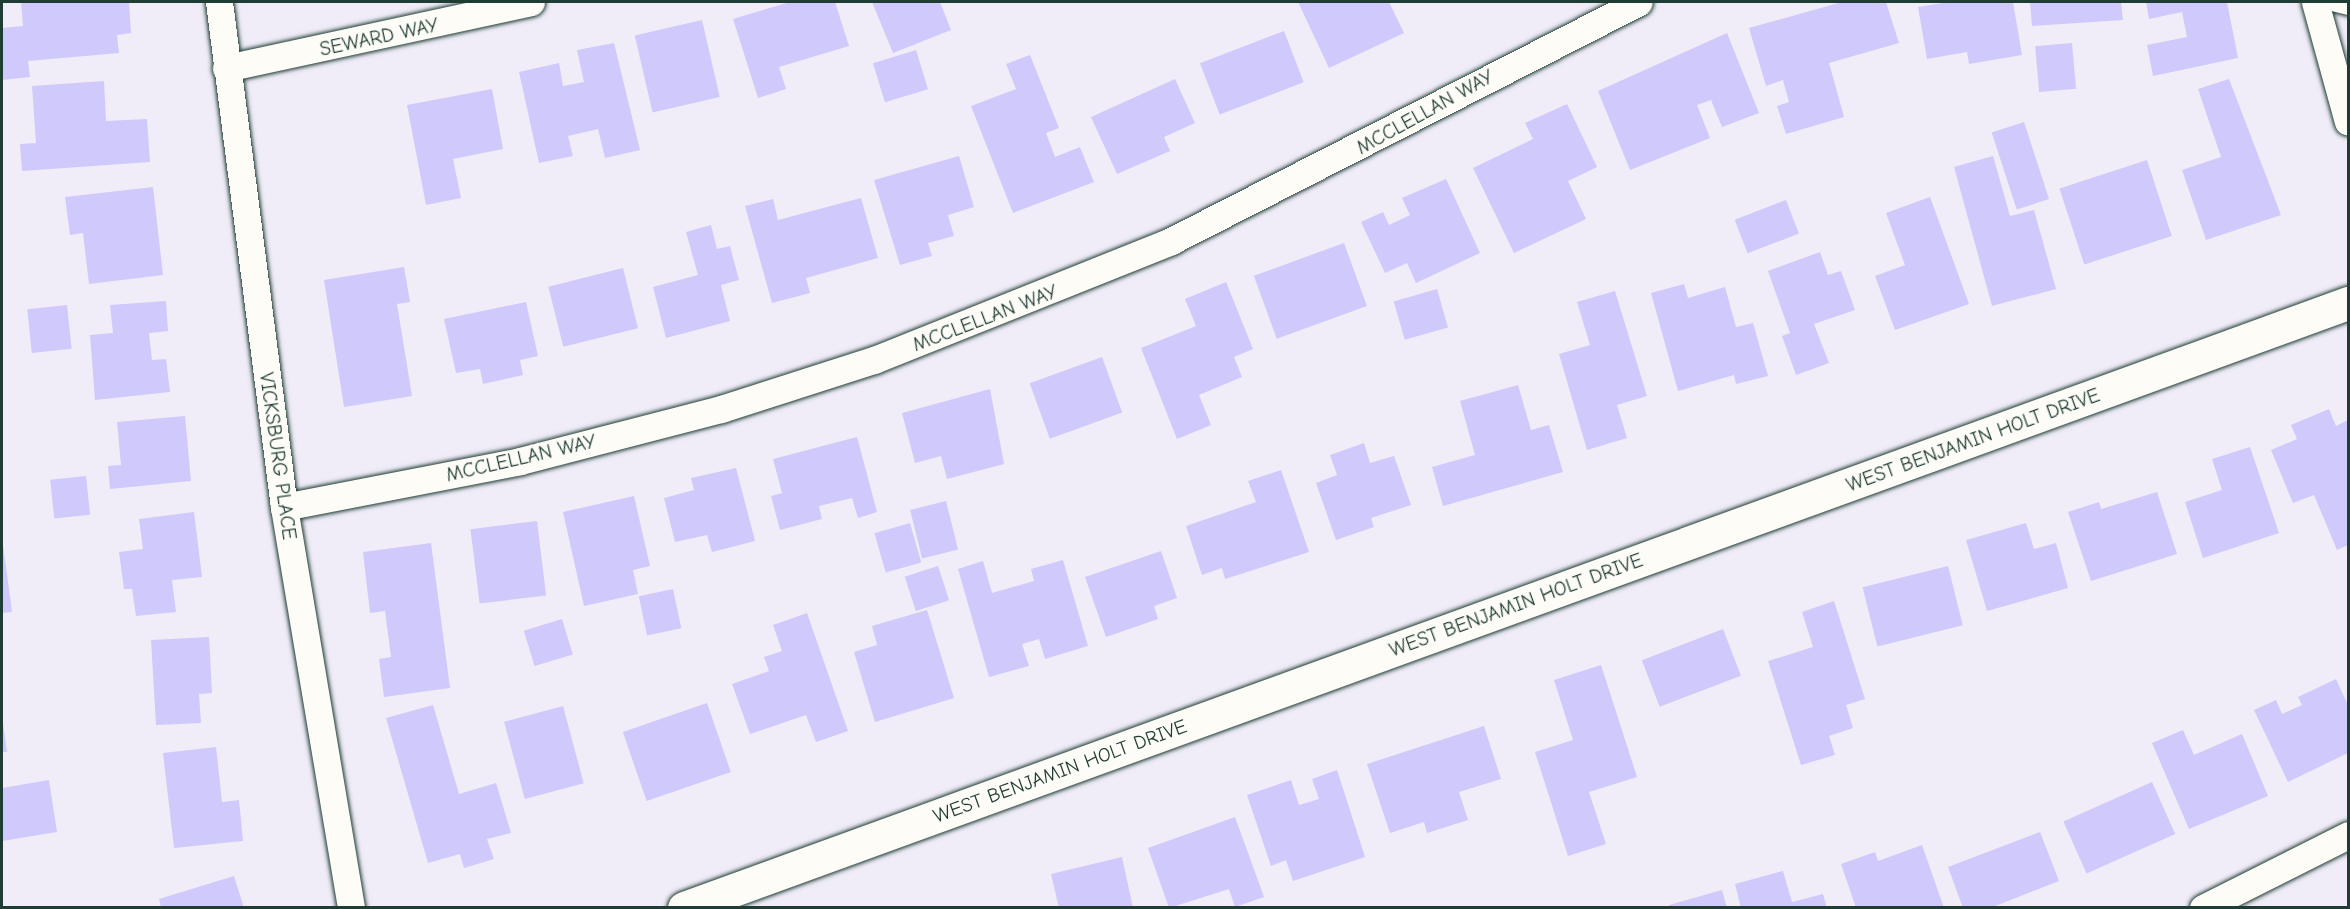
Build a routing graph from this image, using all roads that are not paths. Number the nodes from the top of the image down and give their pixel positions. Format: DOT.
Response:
graph roads {
  1 [pos="219,2"];
  2 [pos="531,2"];
  3 [pos="1639,2"];
  4 [pos="2319,3"];
  5 [pos="2349,8"];
  6 [pos="226,68"];
  7 [pos="2349,122"];
  8 [pos="2349,303"];
  9 [pos="284,507"];
  10 [pos="2349,835"];
  11 [pos="351,908"];
  12 [pos="684,908"];
  13 [pos="2203,908"];
  1 -- 6 [label="street, VICKSBURG PLACE"];
  2 -- 6 [label="street, SEWARD WAY"];
  3 -- 9 [label="street, MCCLELLAN WAY"];
  4 -- 5 [label="lane"];
  4 -- 7 [label="street"];
  6 -- 9 [label="street, VICKSBURG PLACE"];
  8 -- 12 [label="main road, WEST BENJAMIN HOLT DRIVE"];
  9 -- 11 [label="street, VICKSBURG PLACE"];
  10 -- 13 [label="street"];
}
